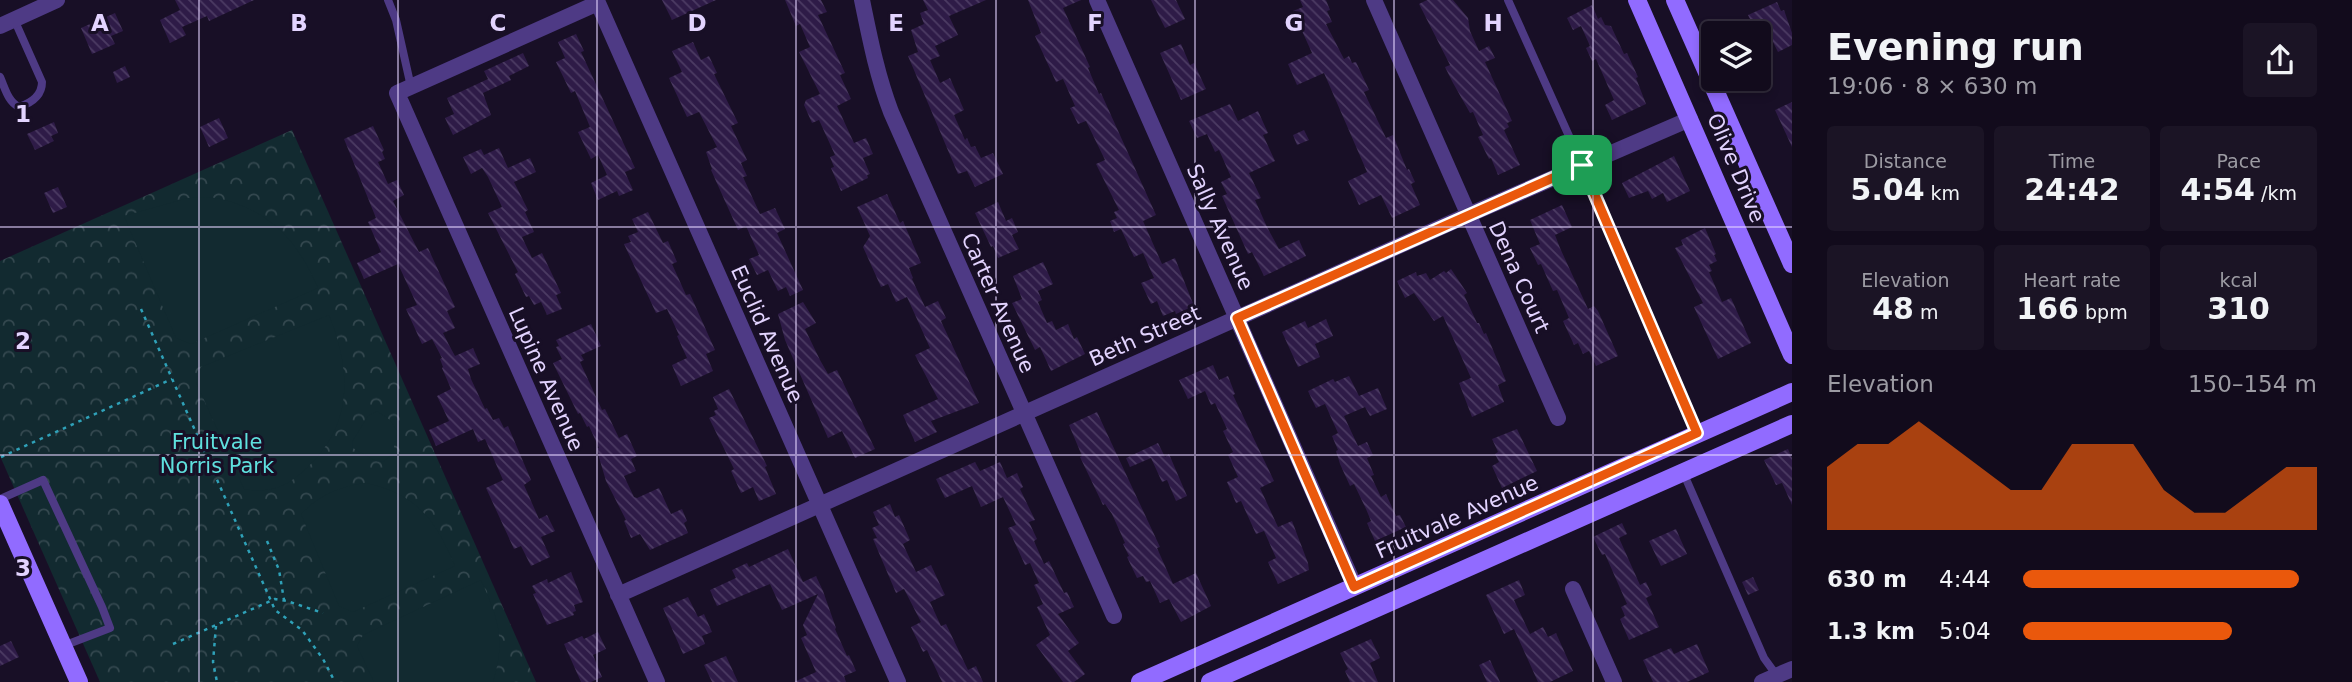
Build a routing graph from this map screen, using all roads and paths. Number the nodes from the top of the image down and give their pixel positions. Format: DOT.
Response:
graph roads {
  1 [pos="57,0"];
  2 [pos="388,0"];
  3 [pos="862,0"];
  4 [pos="1097,0"];
  5 [pos="1374,0"];
  6 [pos="1508,0"];
  7 [pos="1637,0"];
  8 [pos="1675,0"];
  9 [pos="7,22"];
  10 [pos="0,77"];
  11 [pos="404,90"];
  12 [pos="1690,119"];
  13 [pos="1582,165"];
  14 [pos="1468,215"];
  15 [pos="1792,264"];
  16 [pos="141,309"];
  17 [pos="1237,318"];
  18 [pos="1792,355"];
  19 [pos="172,379"];
  20 [pos="1792,392"];
  21 [pos="1024,413"];
  22 [pos="1558,418"];
  23 [pos="1792,424"];
  24 [pos="1697,433"];
  25 [pos="1,457"];
  26 [pos="1683,471"];
  27 [pos="0,502"];
  28 [pos="820,505"];
  29 [pos="267,541"];
  30 [pos="1354,587"];
  31 [pos="1573,589"];
  32 [pos="618,595"];
  33 [pos="270,600"];
  34 [pos="284,600"];
  35 [pos="323,613"];
  36 [pos="1114,616"];
  37 [pos="217,624"];
  38 [pos="173,644"];
  39 [pos="63,646"];
  40 [pos="1778,677"];
  41 [pos="79,682"];
  42 [pos="217,682"];
  43 [pos="335,682"];
  44 [pos="657,682"];
  45 [pos="898,682"];
  46 [pos="1140,682"];
  47 [pos="1210,682"];
  48 [pos="1614,682"];
  1 -- 9 [label="street"];
  2 -- 11 [label="lane"];
  3 -- 21 [label="street, Carter Avenue"];
  4 -- 17 [label="street, Sally Avenue"];
  5 -- 14 [label="street, Dena Court"];
  6 -- 13 [label="lane"];
  7 -- 12 [label="main road, Olive Drive"];
  8 -- 15 [label="main road, Olive Drive"];
  9 -- 10 [label="lane"];
  11 -- 28 [label="street, Euclid Avenue"];
  11 -- 32 [label="street, Lupine Avenue"];
  12 -- 13 [label="street, Beth Street"];
  12 -- 18 [label="main road, Olive Drive"];
  13 -- 14 [label="street, Beth Street"];
  13 -- 24 [label="lane"];
  14 -- 17 [label="street, Beth Street"];
  14 -- 22 [label="street, Dena Court"];
  16 -- 19 [label="path"];
  17 -- 21 [label="street, Beth Street"];
  17 -- 30 [label="street, Sally Avenue"];
  19 -- 25 [label="path"];
  19 -- 33 [label="path"];
  20 -- 24 [label="main road, Fruitvale Avenue"];
  21 -- 28 [label="street, Beth Street"];
  21 -- 36 [label="street, Carter Avenue"];
  23 -- 26 [label="main road"];
  24 -- 30 [label="main road, Fruitvale Avenue"];
  26 -- 40 [label="lane"];
  26 -- 47 [label="main road"];
  27 -- 39 [label="main road"];
  27 -- 39 [label="lane"];
  28 -- 32 [label="street, Beth Street"];
  28 -- 45 [label="street, Euclid Avenue"];
  29 -- 34 [label="path"];
  30 -- 46 [label="main road, Fruitvale Avenue"];
  31 -- 48 [label="street"];
  32 -- 44 [label="street, Lupine Avenue"];
  33 -- 34 [label="path"];
  33 -- 37 [label="path"];
  33 -- 43 [label="path"];
  34 -- 35 [label="path"];
  37 -- 38 [label="path"];
  37 -- 42 [label="path"];
  39 -- 41 [label="main road"];
}
